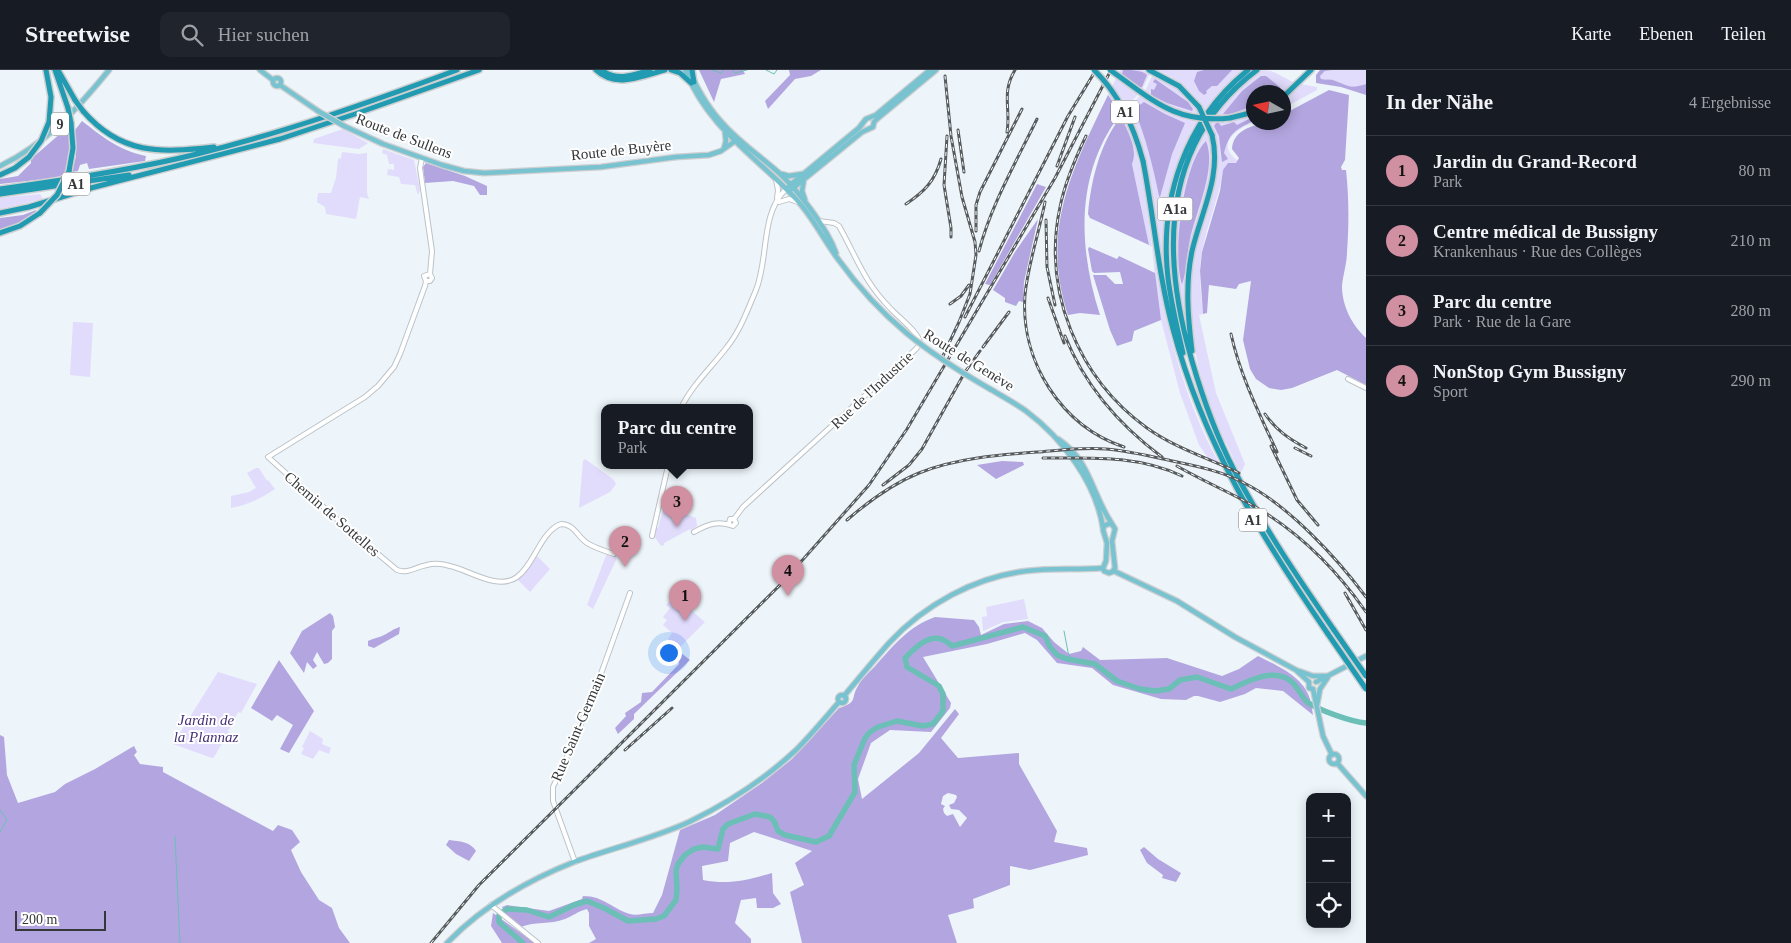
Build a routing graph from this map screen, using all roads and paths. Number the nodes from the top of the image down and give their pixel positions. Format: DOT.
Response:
graph roads {
  1 [pos="46,70"];
  2 [pos="56,70"];
  3 [pos="108,70"];
  4 [pos="260,70"];
  5 [pos="457,70"];
  6 [pos="479,70"];
  7 [pos="596,70"];
  8 [pos="602,70"];
  9 [pos="650,70"];
  10 [pos="664,70"];
  11 [pos="671,70"];
  12 [pos="689,70"];
  13 [pos="930,70"];
  14 [pos="936,70"];
  15 [pos="1094,70"];
  16 [pos="1110,70"];
  17 [pos="1149,70"];
  18 [pos="1248,70"];
  19 [pos="1257,70"];
  20 [pos="1311,70"];
  21 [pos="693,82"];
  22 [pos="1291,90"];
  23 [pos="1246,114"];
  24 [pos="870,118"];
  25 [pos="864,122"];
  26 [pos="874,122"];
  27 [pos="868,128"];
  28 [pos="725,133"];
  29 [pos="736,140"];
  30 [pos="232,144"];
  31 [pos="723,149"];
  32 [pos="422,158"];
  33 [pos="0,166"];
  34 [pos="152,172"];
  35 [pos="501,172"];
  36 [pos="779,173"];
  37 [pos="0,176"];
  38 [pos="805,176"];
  39 [pos="775,178"];
  40 [pos="792,186"];
  41 [pos="0,189"];
  42 [pos="787,190"];
  43 [pos="0,194"];
  44 [pos="778,201"];
  45 [pos="800,203"];
  46 [pos="0,213"];
  47 [pos="815,218"];
  48 [pos="832,223"];
  49 [pos="825,231"];
  50 [pos="0,233"];
  51 [pos="838,258"];
  52 [pos="1195,372"];
  53 [pos="1348,378"];
  54 [pos="1366,388"];
  55 [pos="1195,397"];
  56 [pos="683,404"];
  57 [pos="1050,433"];
  58 [pos="667,469"];
  59 [pos="1112,524"];
  60 [pos="1103,528"];
  61 [pos="694,532"];
  62 [pos="1105,534"];
  63 [pos="1114,534"];
  64 [pos="652,536"];
  65 [pos="614,554"];
  66 [pos="1106,561"];
  67 [pos="1114,562"];
  68 [pos="1103,568"];
  69 [pos="1114,571"];
  70 [pos="630,593"];
  71 [pos="1366,656"];
  72 [pos="1296,670"];
  73 [pos="1328,676"];
  74 [pos="1366,676"];
  75 [pos="1309,682"];
  76 [pos="1316,682"];
  77 [pos="1366,689"];
  78 [pos="1313,690"];
  79 [pos="1316,699"];
  80 [pos="1366,796"];
  81 [pos="575,862"];
  82 [pos="491,905"];
  83 [pos="447,943"];
  84 [pos="538,943"];
  1 -- 37 [label="highway, bridge"];
  2 -- 30 [label="highway, bridge"];
  2 -- 50 [label="highway, bridge"];
  3 -- 33 [label="main road, 9"];
  4 -- 32 [label="main road, Route de Sullens, bridge"];
  5 -- 30 [label="highway, A1"];
  6 -- 34 [label="highway, A1"];
  7 -- 10 [label="highway"];
  8 -- 9 [label="highway"];
  11 -- 21 [label="highway"];
  12 -- 21 [label="highway"];
  13 -- 24 [label="main road"];
  14 -- 26 [label="main road"];
  15 -- 55 [label="highway, A1, bridge"];
  16 -- 23 [label="highway, bridge"];
  17 -- 52 [label="highway, A1, bridge"];
  18 -- 55 [label="highway, A1a"];
  19 -- 52 [label="highway, A1a"];
  20 -- 22 [label="highway"];
  21 -- 28 [label="main road"];
  21 -- 29 [label="main road"];
  24 -- 25 [label="main road"];
  24 -- 26 [label="main road"];
  25 -- 27 [label="main road"];
  25 -- 38 [label="main road"];
  26 -- 27 [label="main road"];
  27 -- 38 [label="main road"];
  28 -- 29 [label="main road"];
  28 -- 31 [label="main road"];
  29 -- 31 [label="main road, Route de Buyère"];
  29 -- 36 [label="main road, Route de Genève"];
  29 -- 39 [label="main road, Route de Genève"];
  30 -- 41 [label="highway, A1"];
  31 -- 35 [label="main road, Route de Buyère"];
  32 -- 35 [label="main road, Route de Sullens"];
  32 -- 65 [label="street, Chemin de Sottelles"];
  34 -- 43 [label="highway, A1"];
  34 -- 46 [label="highway"];
  36 -- 38 [label="main road"];
  36 -- 40 [label="main road, Route de Genève"];
  38 -- 40 [label="main road"];
  38 -- 47 [label="main road"];
  39 -- 42 [label="main road, Route de Genève"];
  39 -- 44 [label="street"];
  40 -- 42 [label="main road"];
  40 -- 47 [label="main road, Route de Genève"];
  42 -- 44 [label="street"];
  42 -- 45 [label="main road, Route de Genève"];
  44 -- 45 [label="street"];
  44 -- 56 [label="street"];
  45 -- 51 [label="main road, Route de Genève"];
  47 -- 48 [label="street"];
  47 -- 49 [label="main road, Route de Genève"];
  48 -- 49 [label="street"];
  48 -- 61 [label="street, Rue de l'Industrie"];
  49 -- 51 [label="main road, Route de Genève"];
  51 -- 57 [label="main road, Route de Genève, bridge"];
  52 -- 74 [label="highway, A1, bridge"];
  53 -- 54 [label="street"];
  55 -- 77 [label="highway, A1, bridge"];
  57 -- 59 [label="main road, Route de Genève"];
  57 -- 60 [label="main road, Route de Genève"];
  58 -- 64 [label="street"];
  59 -- 60 [label="main road"];
  59 -- 63 [label="main road"];
  60 -- 62 [label="main road"];
  62 -- 63 [label="main road"];
  62 -- 66 [label="main road"];
  63 -- 67 [label="main road"];
  66 -- 67 [label="main road"];
  66 -- 68 [label="main road"];
  67 -- 69 [label="main road"];
  68 -- 69 [label="main road"];
  68 -- 81 [label="main road"];
  69 -- 72 [label="main road"];
  70 -- 81 [label="street, Rue Saint-Germain"];
  71 -- 73 [label="main road"];
  72 -- 73 [label="main road"];
  72 -- 75 [label="main road"];
  73 -- 76 [label="main road"];
  73 -- 79 [label="main road"];
  75 -- 76 [label="main road"];
  75 -- 78 [label="main road"];
  76 -- 78 [label="main road"];
  78 -- 79 [label="main road"];
  79 -- 80 [label="main road"];
  81 -- 82 [label="main road"];
  82 -- 83 [label="main road"];
  82 -- 84 [label="street"];
}
